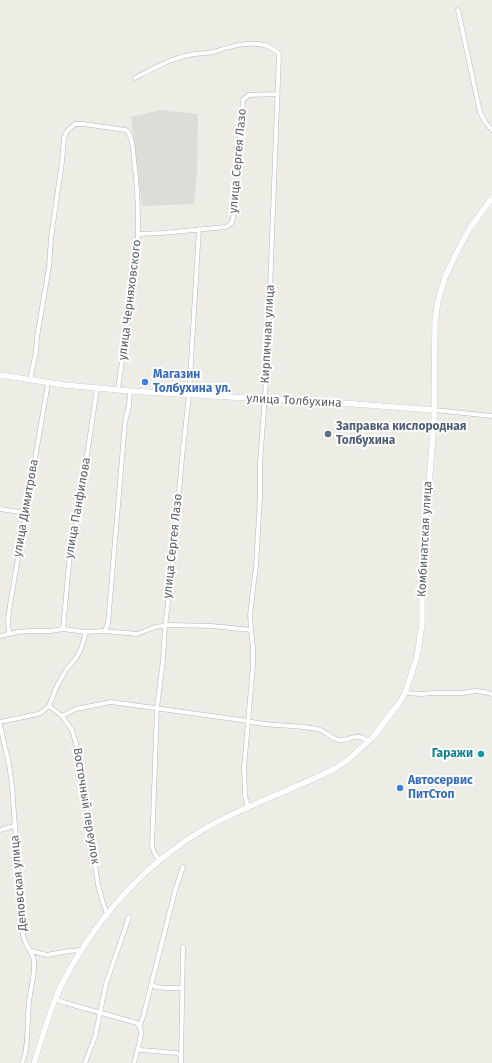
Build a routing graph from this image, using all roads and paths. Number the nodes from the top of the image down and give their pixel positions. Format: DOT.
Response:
graph roads {
  1 [pos="458,10"];
  2 [pos="135,78"];
  3 [pos="278,94"];
  4 [pos="492,130"];
  5 [pos="492,198"];
  6 [pos="199,229"];
  7 [pos="139,234"];
  8 [pos="0,375"];
  9 [pos="30,380"];
  10 [pos="48,383"];
  11 [pos="98,388"];
  12 [pos="118,389"];
  13 [pos="130,391"];
  14 [pos="189,395"];
  15 [pos="265,399"];
  16 [pos="434,410"];
  17 [pos="492,416"];
  18 [pos="0,509"];
  19 [pos="26,513"];
  20 [pos="165,626"];
  21 [pos="63,629"];
  22 [pos="250,630"];
  23 [pos="104,631"];
  24 [pos="86,632"];
  25 [pos="9,634"];
  26 [pos="0,636"];
  27 [pos="405,692"];
  28 [pos="492,694"];
  29 [pos="49,706"];
  30 [pos="157,708"];
  31 [pos="62,716"];
  32 [pos="248,721"];
  33 [pos="0,724"];
  34 [pos="369,742"];
  35 [pos="248,807"];
  36 [pos="14,826"];
  37 [pos="0,830"];
  38 [pos="160,861"];
  39 [pos="183,867"];
  40 [pos="107,913"];
  41 [pos="128,917"];
  42 [pos="183,947"];
  43 [pos="82,950"];
  44 [pos="31,951"];
  45 [pos="152,985"];
  46 [pos="182,988"];
  47 [pos="55,999"];
  48 [pos="100,1013"];
  49 [pos="140,1026"];
  50 [pos="138,1048"];
  51 [pos="182,1056"];
  52 [pos="22,1063"];
  53 [pos="34,1063"];
  54 [pos="85,1063"];
  55 [pos="134,1063"];
  56 [pos="181,1063"];
  1 -- 4 [label="street"];
  2 -- 3 [label="street, Кирпичная улица"];
  3 -- 6 [label="street, улица Сергея Лазо"];
  3 -- 15 [label="street, Кирпичная улица"];
  5 -- 16 [label="main road, Комбинатская улица"];
  6 -- 7 [label="street, улица Сергея Лазо"];
  6 -- 14 [label="street, улица Сергея Лазо"];
  7 -- 9 [label="street, улица Черняховского"];
  7 -- 12 [label="street, улица Черняховского"];
  8 -- 9 [label="main road, улица Толбухина"];
  9 -- 10 [label="main road, улица Толбухина"];
  10 -- 11 [label="main road, улица Толбухина"];
  10 -- 19 [label="street, улица Димитрова"];
  11 -- 12 [label="main road, улица Толбухина"];
  11 -- 21 [label="street, улица Панфилова"];
  12 -- 13 [label="main road, улица Толбухина"];
  13 -- 14 [label="main road, улица Толбухина"];
  13 -- 23 [label="street"];
  14 -- 15 [label="main road, улица Толбухина"];
  14 -- 20 [label="street, улица Сергея Лазо"];
  15 -- 16 [label="main road, улица Толбухина"];
  15 -- 22 [label="street, Кирпичная улица"];
  16 -- 17 [label="street, улица Толбухина"];
  16 -- 27 [label="main road, Комбинатская улица"];
  18 -- 19 [label="street"];
  19 -- 25 [label="street, улица Димитрова"];
  20 -- 22 [label="street"];
  20 -- 23 [label="street"];
  20 -- 30 [label="street, улица Сергея Лазо"];
  21 -- 24 [label="street"];
  21 -- 25 [label="street"];
  22 -- 32 [label="street, Кирпичная улица"];
  23 -- 24 [label="street"];
  24 -- 29 [label="street"];
  25 -- 26 [label="street"];
  27 -- 28 [label="street"];
  27 -- 34 [label="main road, Комбинатская улица"];
  29 -- 31 [label="street"];
  29 -- 33 [label="street"];
  30 -- 31 [label="street"];
  30 -- 32 [label="street"];
  30 -- 38 [label="street, улица Сергея Лазо"];
  31 -- 40 [label="street, Восточный переулок"];
  32 -- 34 [label="street"];
  32 -- 35 [label="street"];
  33 -- 36 [label="street, Деповская улица"];
  34 -- 35 [label="main road, Комбинатская улица"];
  35 -- 38 [label="main road, Комбинатская улица"];
  36 -- 37 [label="street"];
  36 -- 44 [label="street, Деповская улица"];
  38 -- 40 [label="main road, Комбинатская улица"];
  39 -- 45 [label="street"];
  40 -- 43 [label="main road, Комбинатская улица"];
  41 -- 48 [label="street"];
  42 -- 46 [label="street"];
  43 -- 44 [label="street"];
  43 -- 47 [label="main road, Комбинатская улица"];
  44 -- 52 [label="street, Деповская улица"];
  45 -- 46 [label="street"];
  45 -- 49 [label="street"];
  46 -- 51 [label="street"];
  47 -- 48 [label="street"];
  47 -- 53 [label="main road, Комбинатская улица"];
  48 -- 49 [label="street"];
  48 -- 54 [label="street"];
  49 -- 50 [label="street"];
  50 -- 51 [label="street"];
  50 -- 55 [label="street"];
  51 -- 56 [label="street"];
}
